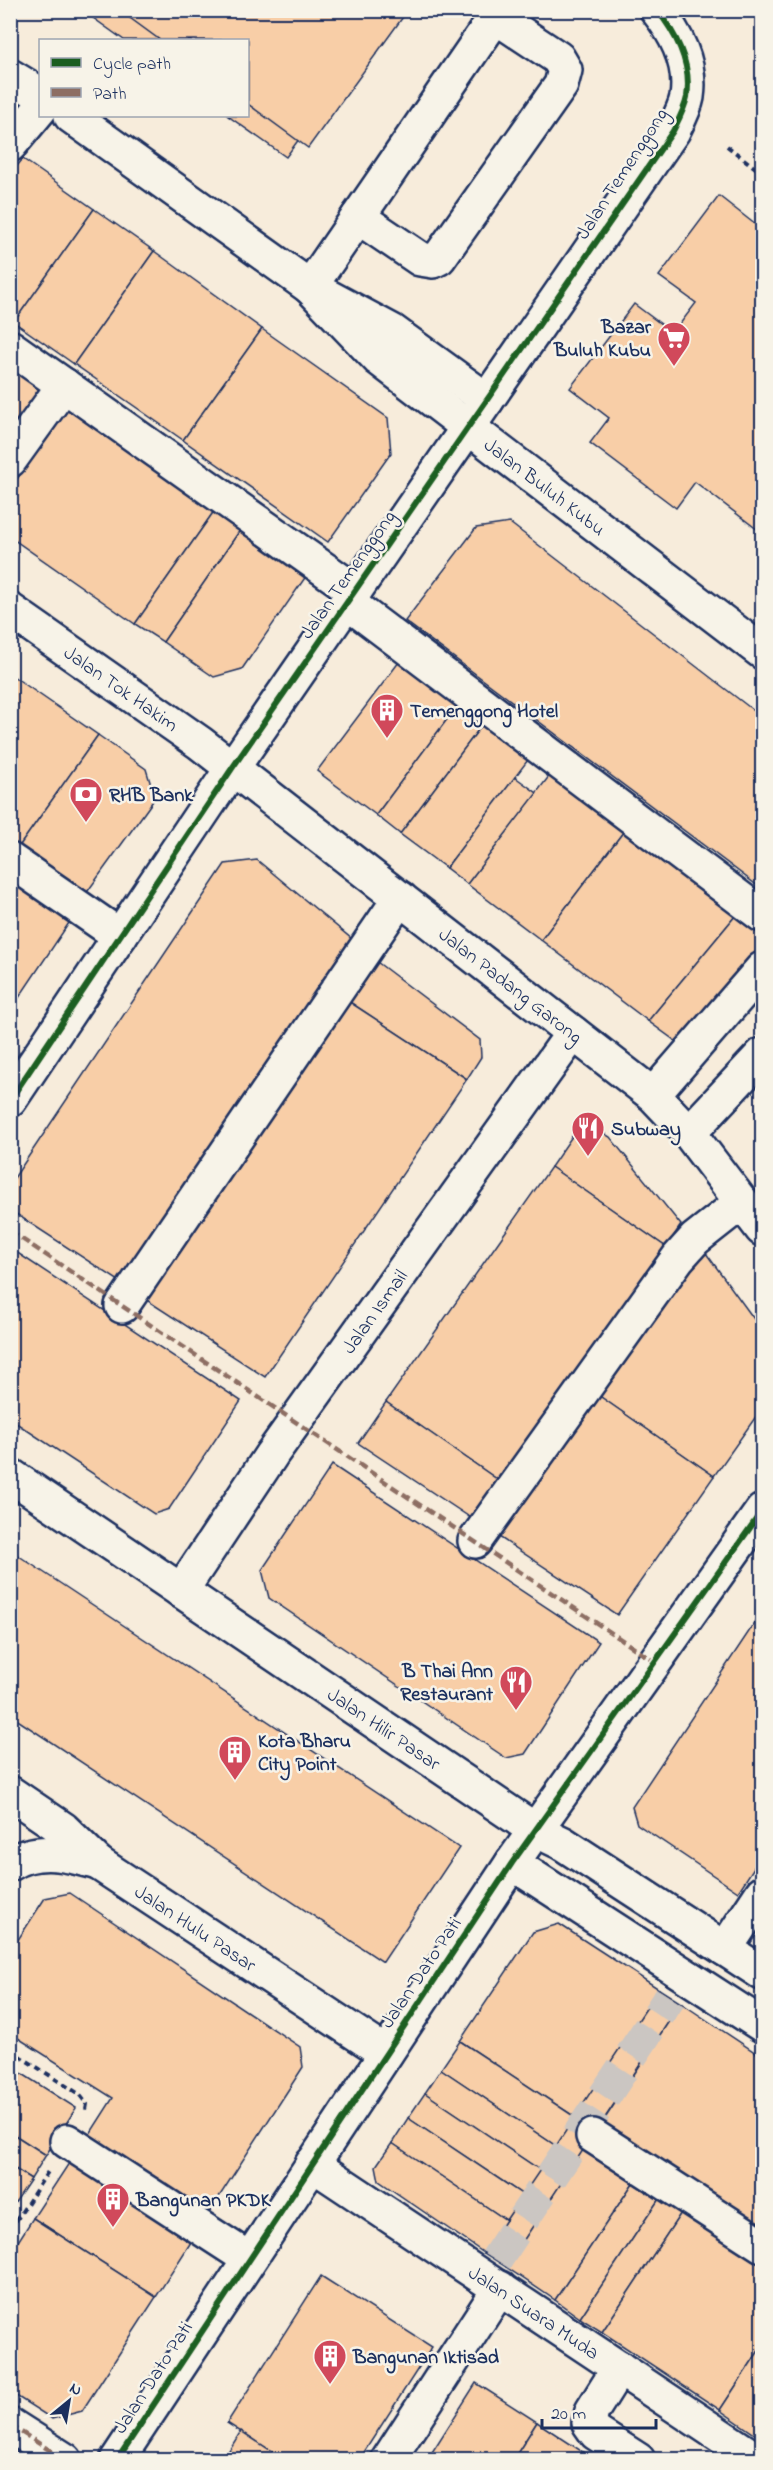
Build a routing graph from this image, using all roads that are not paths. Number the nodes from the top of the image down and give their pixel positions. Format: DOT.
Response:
graph roads {
  1 [pos="657,10"];
  2 [pos="498,14"];
  3 [pos="25,85"];
  4 [pos="72,117"];
  5 [pos="10,145"];
  6 [pos="358,217"];
  7 [pos="310,287"];
  8 [pos="10,347"];
  9 [pos="64,385"];
  10 [pos="487,400"];
  11 [pos="468,427"];
  12 [pos="10,460"];
  13 [pos="351,597"];
  14 [pos="10,610"];
  15 [pos="762,652"];
  16 [pos="232,767"];
  17 [pos="10,860"];
  18 [pos="400,898"];
  19 [pos="762,915"];
  20 [pos="120,936"];
  21 [pos="762,969"];
  22 [pos="573,1033"];
  23 [pos="762,1055"];
  24 [pos="653,1095"];
  25 [pos="10,1100"];
  26 [pos="689,1133"];
  27 [pos="742,1202"];
  28 [pos="762,1229"];
  29 [pos="122,1305"];
  30 [pos="10,1476"];
  31 [pos="762,1511"];
  32 [pos="475,1541"];
  33 [pos="181,1591"];
  34 [pos="10,1793"];
  35 [pos="535,1830"];
  36 [pos="98,1863"];
  37 [pos="512,1863"];
  38 [pos="10,1864"];
  39 [pos="762,1893"];
  40 [pos="725,1949"];
  41 [pos="762,1973"];
  42 [pos="762,2025"];
  43 [pos="386,2053"];
  44 [pos="593,2136"];
  45 [pos="67,2141"];
  46 [pos="312,2164"];
  47 [pos="762,2245"];
  48 [pos="249,2259"];
  49 [pos="493,2275"];
  50 [pos="619,2368"];
  51 [pos="10,2425"];
  52 [pos="65,2460"];
  53 [pos="117,2460"];
  54 [pos="388,2460"];
  55 [pos="638,2460"];
  56 [pos="758,2460"];
  1 -- 10 [label="street, Jalan Temenggong"];
  2 -- 6 [label="street"];
  2 -- 6 [label="street"];
  3 -- 5 [label="street"];
  4 -- 7 [label="street, Jalan Buluh Kubu"];
  6 -- 7 [label="street"];
  7 -- 10 [label="street, Jalan Buluh Kubu"];
  7 -- 11 [label="street, Jalan Buluh Kubu"];
  8 -- 9 [label="street"];
  9 -- 12 [label="street"];
  9 -- 13 [label="street"];
  10 -- 11 [label="street, Jalan Temenggong"];
  11 -- 13 [label="street, Jalan Temenggong"];
  11 -- 15 [label="street, Jalan Buluh Kubu"];
  13 -- 16 [label="street, Jalan Temenggong"];
  13 -- 19 [label="street"];
  14 -- 16 [label="street, Jalan Tok Hakim"];
  16 -- 18 [label="street, Jalan Padang Garong"];
  16 -- 20 [label="street, Jalan Temenggong"];
  17 -- 20 [label="street"];
  18 -- 22 [label="street, Jalan Padang Garong"];
  18 -- 29 [label="street"];
  20 -- 25 [label="street, Jalan Temenggong"];
  21 -- 24 [label="street"];
  22 -- 24 [label="street, Jalan Padang Garong"];
  22 -- 33 [label="street, Jalan Ismail"];
  23 -- 26 [label="street"];
  24 -- 26 [label="street, Jalan Padang Garong"];
  26 -- 27 [label="street, Jalan Padang Garong"];
  27 -- 28 [label="street, Jalan Padang Garong"];
  27 -- 32 [label="street"];
  30 -- 33 [label="street, Jalan Hilir Pasar"];
  31 -- 35 [label="street, Jalan Dato Pati"];
  33 -- 35 [label="street, Jalan Hilir Pasar"];
  34 -- 36 [label="street, Jalan Hulu Pasar"];
  35 -- 37 [label="street, Jalan Dato Pati"];
  35 -- 40 [label="street, Jalan Hilir Pasar"];
  36 -- 38 [label="street"];
  36 -- 43 [label="street, Jalan Hulu Pasar"];
  37 -- 42 [label="street"];
  37 -- 43 [label="street, Jalan Dato Pati"];
  39 -- 40 [label="street"];
  40 -- 41 [label="street, Jalan Hilir Pasar"];
  43 -- 46 [label="street, Jalan Dato Pati"];
  44 -- 47 [label="street"];
  45 -- 48 [label="street"];
  46 -- 48 [label="street, Jalan Dato Pati"];
  46 -- 49 [label="street, Jalan Suara Muda"];
  48 -- 53 [label="street, Jalan Dato Pati"];
  49 -- 50 [label="street, Jalan Suara Muda"];
  49 -- 54 [label="street"];
  50 -- 55 [label="street"];
  50 -- 56 [label="street, Jalan Suara Muda"];
  51 -- 52 [label="street"];
}
